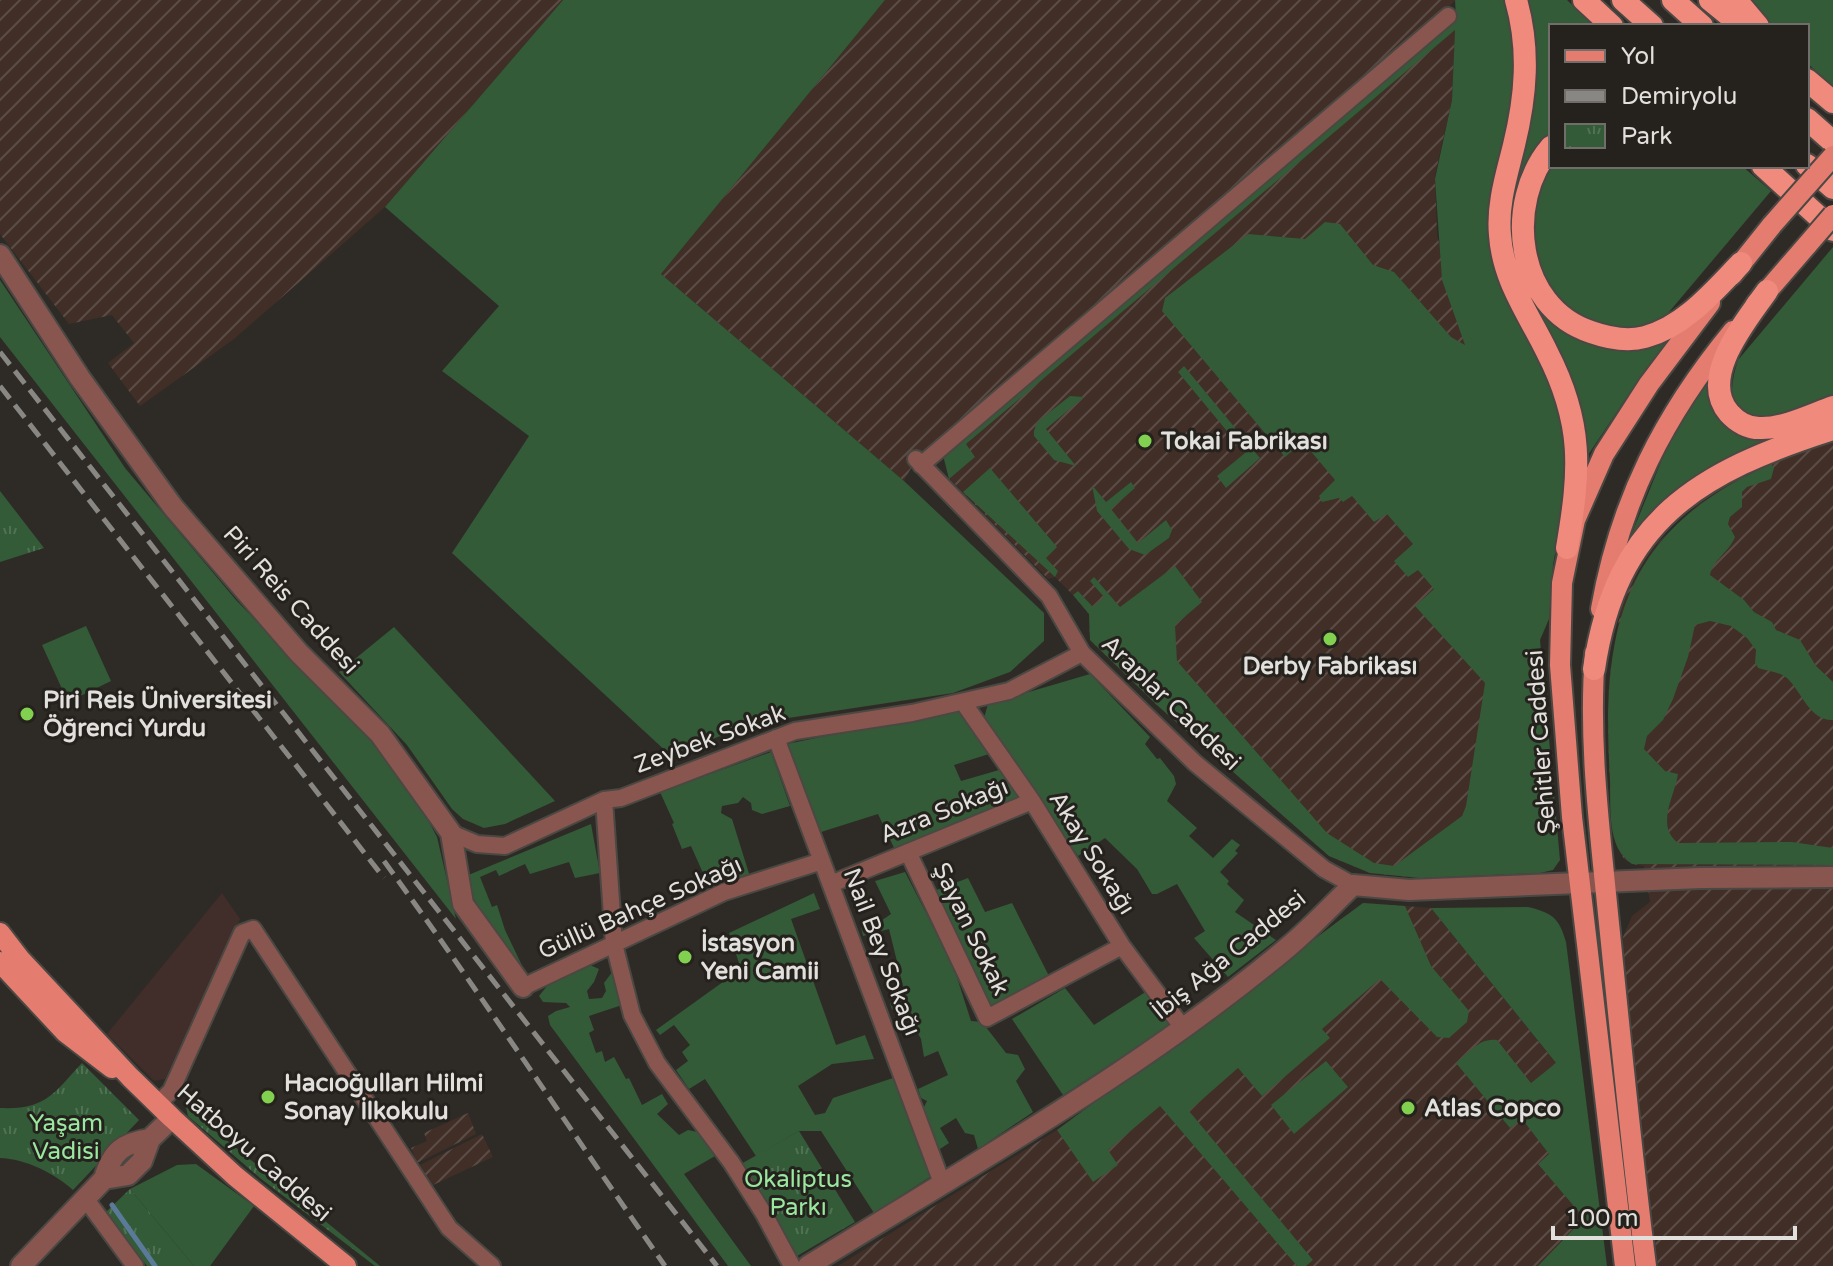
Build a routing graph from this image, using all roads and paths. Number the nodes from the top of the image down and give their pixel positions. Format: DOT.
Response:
graph roads {
  1 [pos="1516,0"];
  2 [pos="1584,0"];
  3 [pos="1623,0"];
  4 [pos="1673,0"];
  5 [pos="1710,0"];
  6 [pos="1736,0"];
  7 [pos="1448,16"];
  8 [pos="1610,24"];
  9 [pos="1650,24"];
  10 [pos="1700,24"];
  11 [pos="1740,24"];
  12 [pos="1756,24"];
  13 [pos="1809,121"];
  14 [pos="1833,142"];
  15 [pos="1549,150"];
  16 [pos="1833,156"];
  17 [pos="1809,167"];
  18 [pos="1765,169"];
  19 [pos="1833,188"];
  20 [pos="1833,215"];
  21 [pos="1833,230"];
  22 [pos="0,255"];
  23 [pos="1741,263"];
  24 [pos="1767,291"];
  25 [pos="1833,407"];
  26 [pos="1833,429"];
  27 [pos="1567,548"];
  28 [pos="1082,653"];
  29 [pos="1594,669"];
  30 [pos="963,702"];
  31 [pos="776,738"];
  32 [pos="604,800"];
  33 [pos="1032,801"];
  34 [pos="451,833"];
  35 [pos="908,852"];
  36 [pos="822,861"];
  37 [pos="1833,877"];
  38 [pos="1605,883"];
  39 [pos="831,884"];
  40 [pos="1581,884"];
  41 [pos="1353,885"];
  42 [pos="0,933"];
  43 [pos="614,944"];
  44 [pos="1122,946"];
  45 [pos="0,962"];
  46 [pos="523,987"];
  47 [pos="1183,1028"];
  48 [pos="130,1077"];
  49 [pos="165,1111"];
  50 [pos="942,1183"];
  51 [pos="85,1198"];
  52 [pos="21,1266"];
  53 [pos="135,1266"];
  54 [pos="346,1266"];
  55 [pos="492,1266"];
  56 [pos="792,1266"];
  57 [pos="808,1266"];
  58 [pos="1625,1266"];
  59 [pos="1646,1266"];
  1 -- 27 [label="highway"];
  2 -- 8 [label="highway"];
  3 -- 9 [label="highway"];
  4 -- 10 [label="highway"];
  5 -- 11 [label="highway"];
  6 -- 12 [label="highway"];
  7 -- 28 [label="street, Araplar Caddesi"];
  13 -- 14 [label="highway"];
  15 -- 23 [label="highway"];
  16 -- 23 [label="main road, Şehitler Caddesi, bridge"];
  17 -- 19 [label="highway"];
  18 -- 21 [label="highway"];
  20 -- 24 [label="main road, Şehitler Caddesi, bridge"];
  22 -- 34 [label="street, Piri Reis Caddesi"];
  23 -- 27 [label="main road, Şehitler Caddesi"];
  24 -- 25 [label="highway"];
  24 -- 29 [label="main road, Şehitler Caddesi"];
  26 -- 29 [label="highway"];
  27 -- 40 [label="main road, Şehitler Caddesi"];
  28 -- 30 [label="street, Zeybek Sokak"];
  28 -- 41 [label="street, Araplar Caddesi"];
  29 -- 38 [label="main road, Şehitler Caddesi"];
  30 -- 31 [label="street, Zeybek Sokak"];
  30 -- 33 [label="street, Akay Sokağı"];
  31 -- 32 [label="street, Zeybek Sokak"];
  31 -- 36 [label="street, Nail Bey Sokağı"];
  32 -- 34 [label="street, Zeybek Sokak"];
  32 -- 43 [label="street"];
  33 -- 35 [label="street, Azra Sokağı"];
  33 -- 44 [label="street, Akay Sokağı"];
  34 -- 46 [label="street, Piri Reis Caddesi"];
  35 -- 39 [label="street, Azra Sokağı"];
  35 -- 44 [label="street, Şayan Sokak"];
  36 -- 39 [label="street, Nail Bey Sokağı"];
  36 -- 43 [label="street, Güllü Bahçe Sokağı"];
  37 -- 38 [label="street"];
  38 -- 40 [label="street"];
  38 -- 59 [label="main road, Şehitler Caddesi"];
  39 -- 50 [label="street, Nail Bey Sokağı"];
  40 -- 41 [label="street"];
  40 -- 58 [label="main road, Şehitler Caddesi"];
  41 -- 47 [label="street, İbiş Ağa Caddesi"];
  42 -- 48 [label="main road, Hatboyu Caddesi"];
  43 -- 46 [label="street, Güllü Bahçe Sokağı"];
  43 -- 56 [label="street"];
  44 -- 47 [label="street, Akay Sokağı"];
  45 -- 48 [label="main road, Hatboyu Caddesi"];
  47 -- 50 [label="street, İbiş Ağa Caddesi"];
  48 -- 49 [label="main road, Hatboyu Caddesi"];
  49 -- 51 [label="street"];
  49 -- 54 [label="main road, Hatboyu Caddesi"];
  49 -- 55 [label="street"];
  50 -- 57 [label="street, İbiş Ağa Caddesi"];
  51 -- 52 [label="street"];
  51 -- 53 [label="street"];
}
